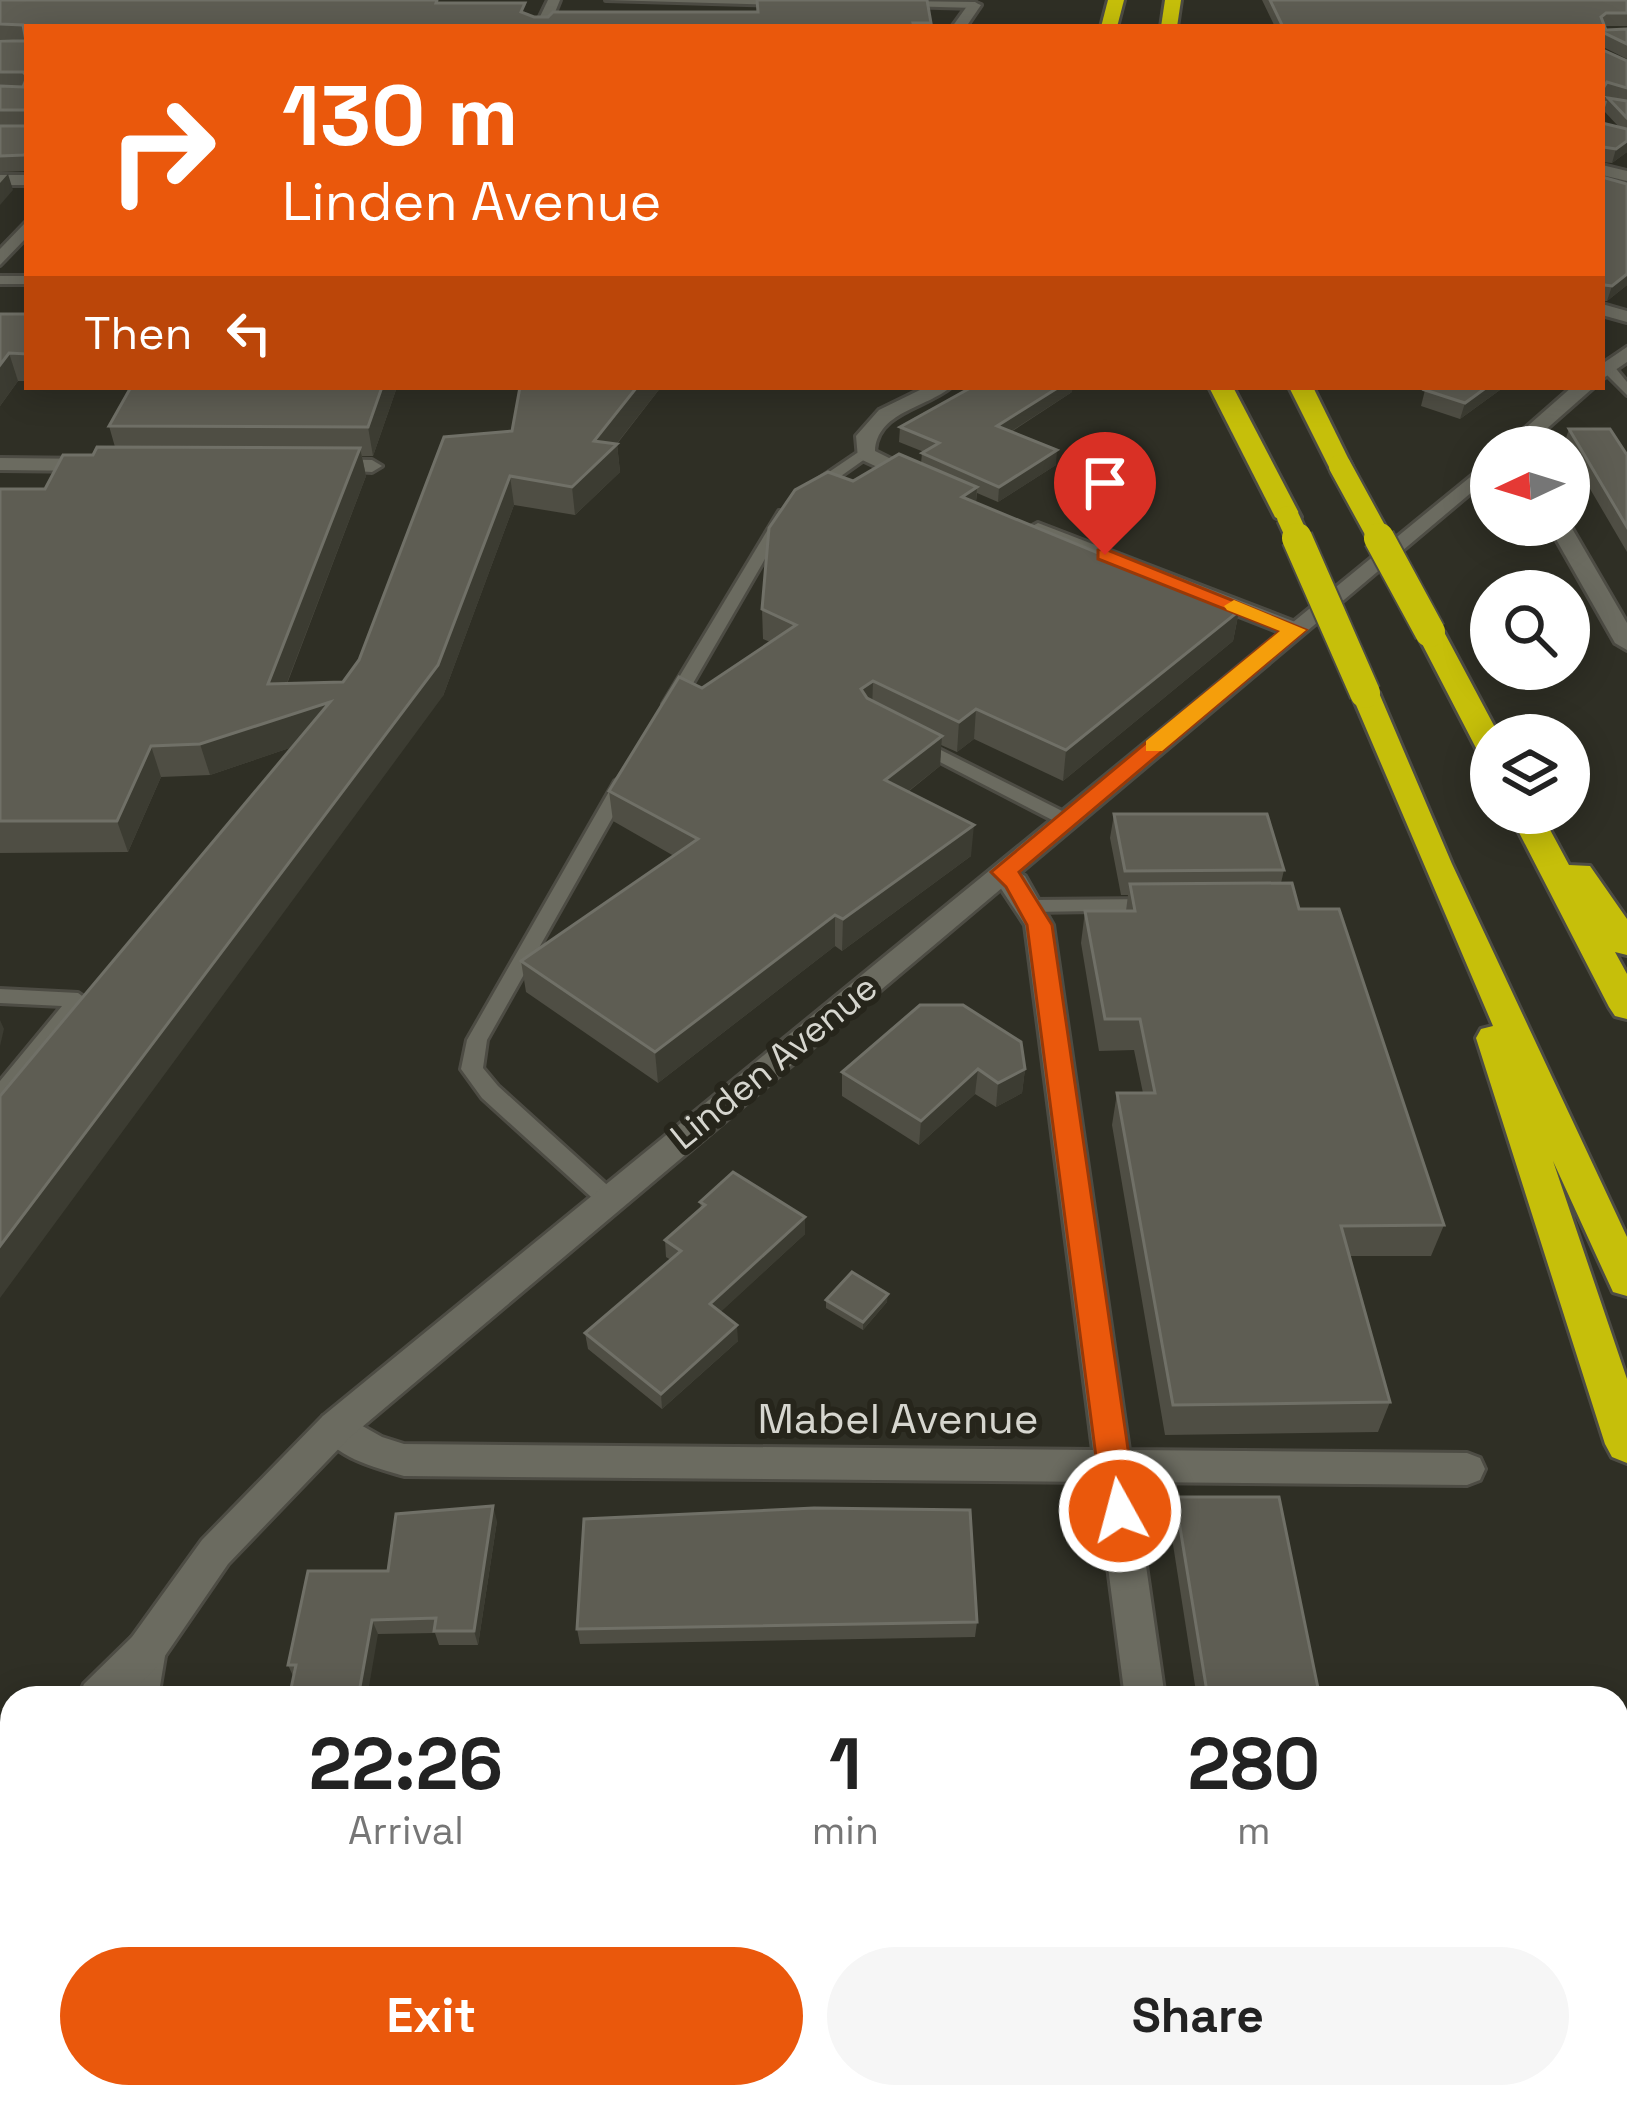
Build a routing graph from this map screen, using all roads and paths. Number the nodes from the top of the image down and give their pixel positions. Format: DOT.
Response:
graph roads {
  1 [pos="611,0"];
  2 [pos="792,2"];
  3 [pos="883,3"];
  4 [pos="975,5"];
  5 [pos="961,24"];
  6 [pos="24,230"];
  7 [pos="0,260"];
  8 [pos="1627,353"];
  9 [pos="1605,370"];
  10 [pos="936,390"];
  11 [pos="1223,390"];
  12 [pos="1302,390"];
  13 [pos="1580,390"];
  14 [pos="1627,391"];
  15 [pos="1538,426"];
  16 [pos="865,454"];
  17 [pos="0,464"];
  18 [pos="116,465"];
  19 [pos="303,465"];
  20 [pos="373,466"];
  21 [pos="1470,484"];
  22 [pos="946,493"];
  23 [pos="1010,518"];
  24 [pos="1571,546"];
  25 [pos="1295,630"];
  26 [pos="1627,643"];
  27 [pos="1474,714"];
  28 [pos="657,728"];
  29 [pos="895,731"];
  30 [pos="634,766"];
  31 [pos="1066,820"];
  32 [pos="1536,834"];
  33 [pos="1552,834"];
  34 [pos="1436,864"];
  35 [pos="1004,872"];
  36 [pos="1171,905"];
  37 [pos="1031,906"];
  38 [pos="1627,944"];
  39 [pos="0,997"];
  40 [pos="1627,1007"];
  41 [pos="0,1096"];
  42 [pos="608,1199"];
  43 [pos="1627,1280"];
  44 [pos="336,1427"];
  45 [pos="1627,1444"];
  46 [pos="1114,1464"];
  47 [pos="1468,1469"];
  48 [pos="146,1650"];
  49 [pos="110,1686"];
  50 [pos="140,1686"];
  51 [pos="1143,1686"];
  1 -- 2 [label="lane"];
  3 -- 4 [label="lane"];
  4 -- 5 [label="street"];
  6 -- 7 [label="street"];
  8 -- 9 [label="street"];
  9 -- 14 [label="lane"];
  10 -- 16 [label="street"];
  11 -- 34 [label="highway, bridge"];
  12 -- 27 [label="highway, bridge"];
  13 -- 15 [label="street"];
  16 -- 22 [label="street"];
  16 -- 28 [label="lane"];
  17 -- 18 [label="street"];
  19 -- 20 [label="street"];
  21 -- 25 [label="street, Linden Avenue"];
  23 -- 25 [label="street"];
  24 -- 26 [label="street"];
  25 -- 31 [label="street, Linden Avenue"];
  29 -- 31 [label="lane"];
  30 -- 42 [label="lane"];
  31 -- 35 [label="street, Linden Avenue"];
  32 -- 40 [label="highway"];
  33 -- 38 [label="highway"];
  34 -- 43 [label="highway"];
  34 -- 45 [label="highway"];
  35 -- 37 [label="street"];
  35 -- 42 [label="street, Linden Avenue"];
  36 -- 37 [label="lane"];
  37 -- 46 [label="street"];
  39 -- 41 [label="lane"];
  42 -- 44 [label="street, Linden Avenue"];
  44 -- 46 [label="street, Mabel Avenue"];
  44 -- 48 [label="street, Linden Avenue"];
  46 -- 47 [label="street, Mabel Avenue"];
  46 -- 51 [label="street"];
  48 -- 49 [label="street, Linden Avenue"];
  48 -- 50 [label="street"];
}
